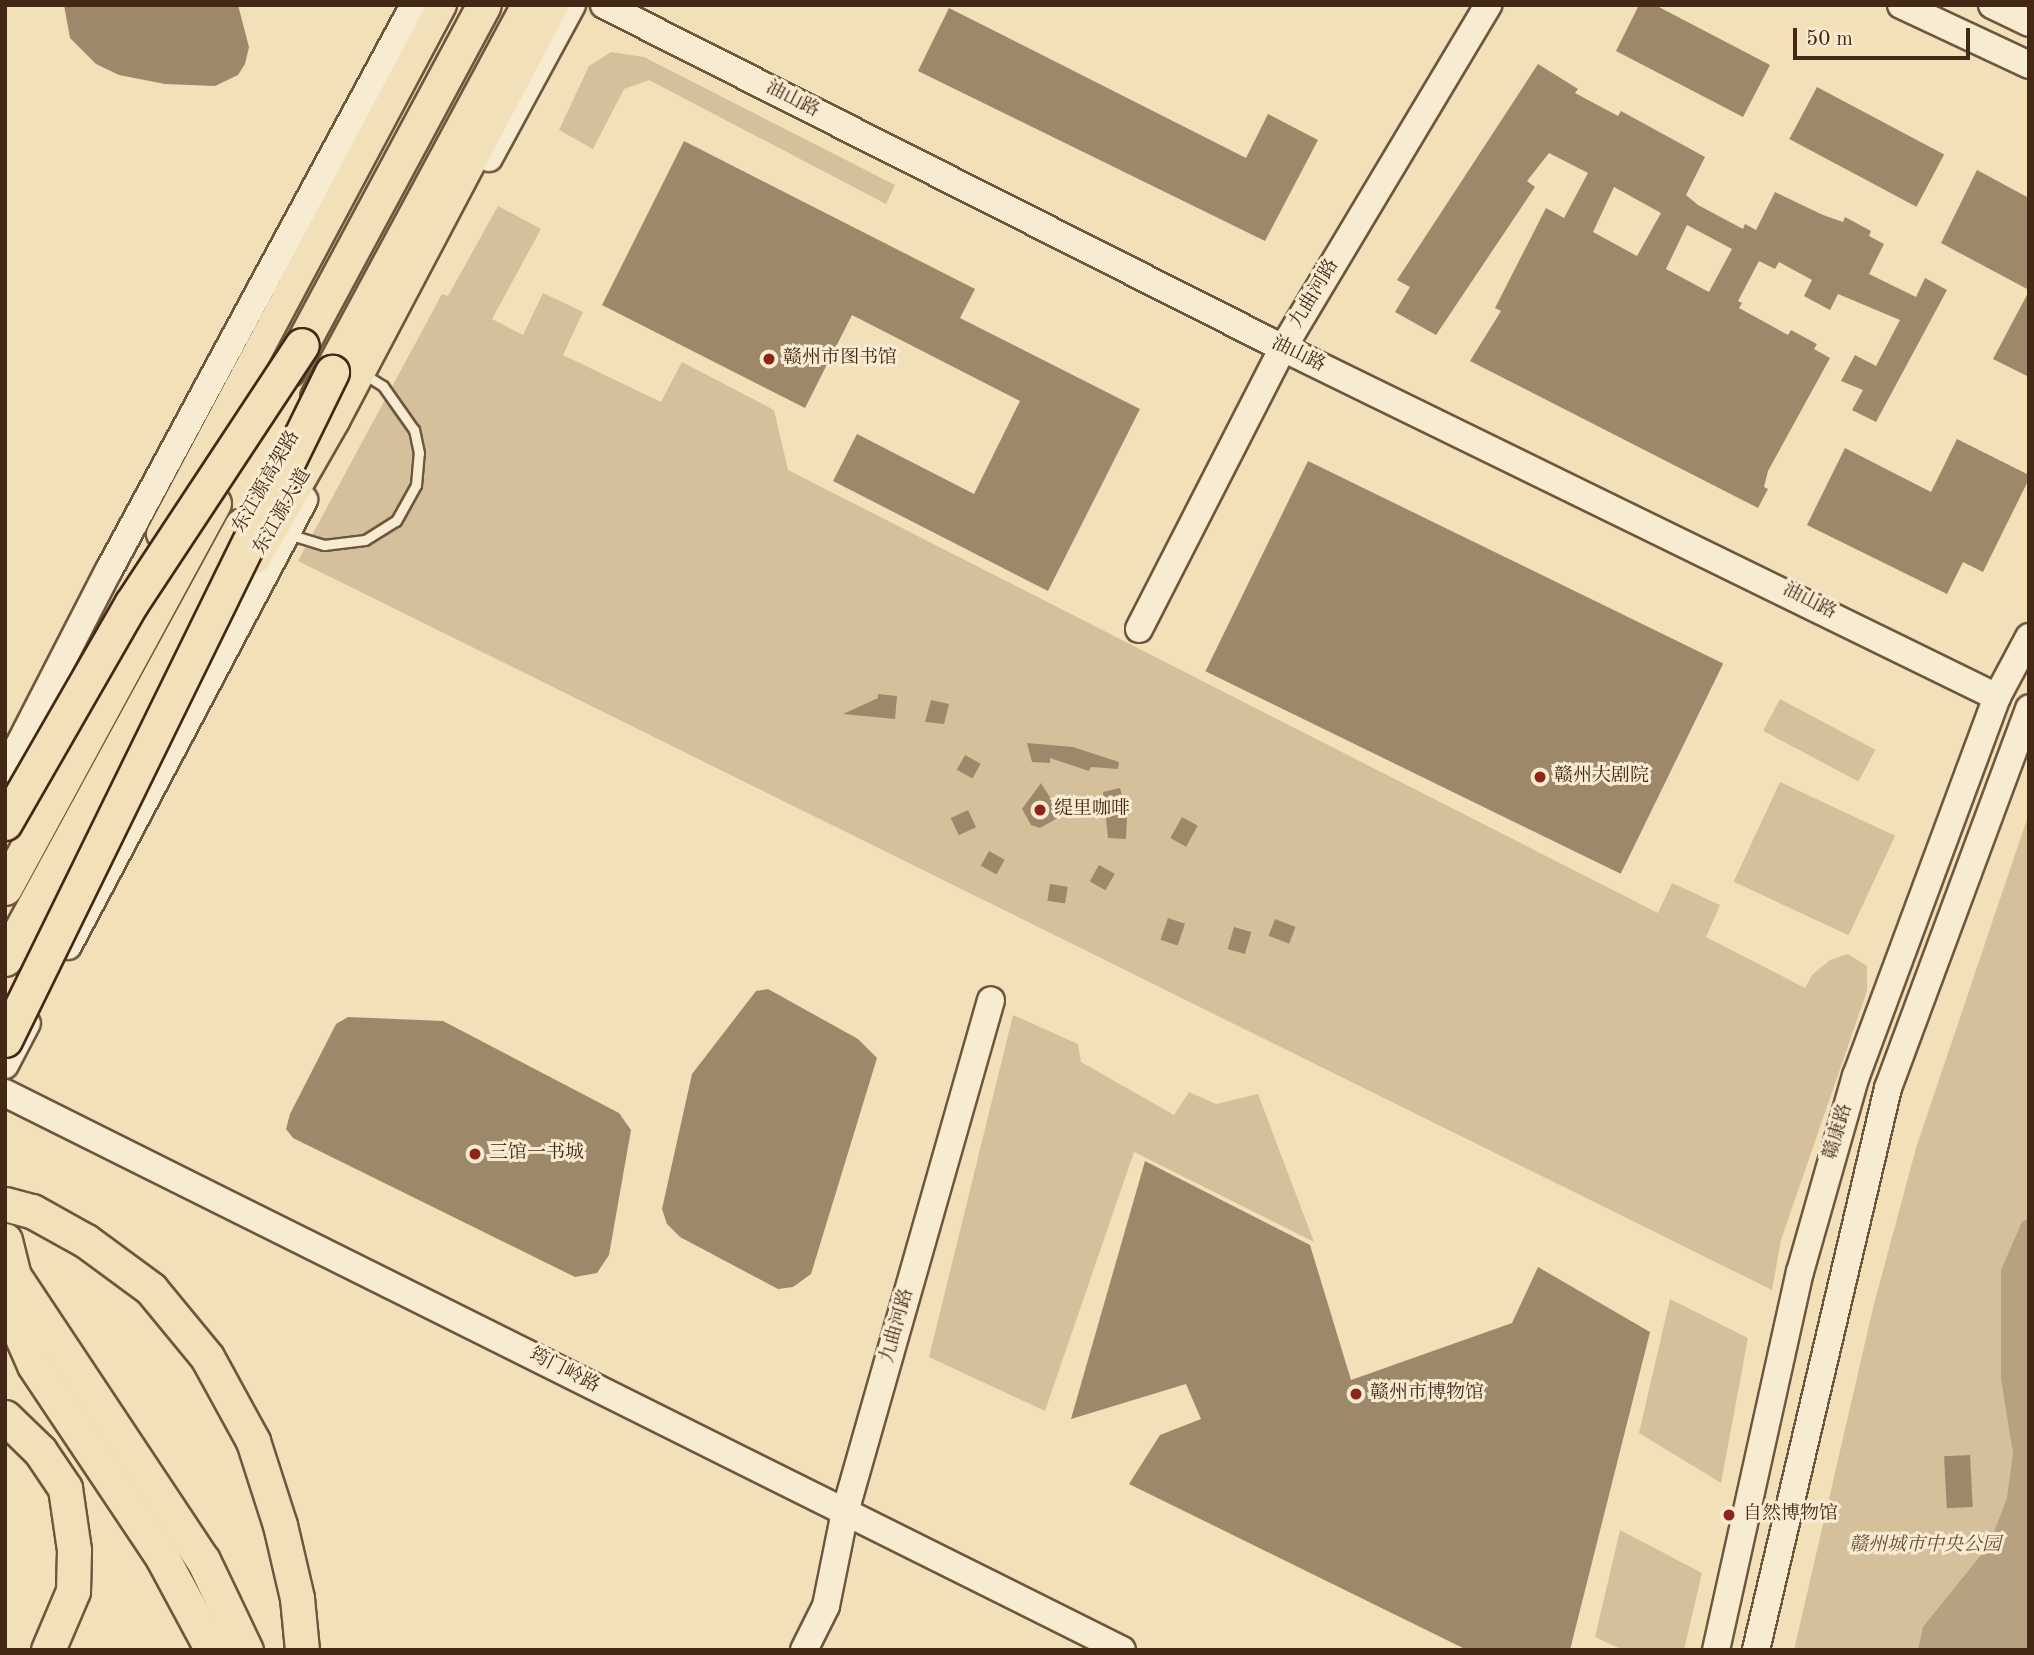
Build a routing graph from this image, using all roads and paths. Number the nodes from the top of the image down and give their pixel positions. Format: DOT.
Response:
graph roads {
  1 [pos="414,5"];
  2 [pos="442,5"];
  3 [pos="483,5"];
  4 [pos="530,5"];
  5 [pos="554,5"];
  6 [pos="572,5"];
  7 [pos="604,5"];
  8 [pos="1488,5"];
  9 [pos="1900,5"];
  10 [pos="1992,5"];
  11 [pos="2029,23"];
  12 [pos="2029,65"];
  13 [pos="302,345"];
  14 [pos="1283,348"];
  15 [pos="332,372"];
  16 [pos="370,378"];
  17 [pos="287,534"];
  18 [pos="1139,629"];
  19 [pos="2029,637"];
  20 [pos="1997,696"];
  21 [pos="2029,708"];
  22 [pos="5,772"];
  23 [pos="5,824"];
  24 [pos="5,888"];
  25 [pos="5,959"];
  26 [pos="991,1000"];
  27 [pos="5,1016"];
  28 [pos="5,1040"];
  29 [pos="5,1065"];
  30 [pos="5,1093"];
  31 [pos="5,1204"];
  32 [pos="5,1240"];
  33 [pos="5,1299"];
  34 [pos="5,1417"];
  35 [pos="845,1512"];
  36 [pos="48,1650"];
  37 [pos="212,1650"];
  38 [pos="246,1650"];
  39 [pos="302,1650"];
  40 [pos="804,1650"];
  41 [pos="1122,1650"];
  42 [pos="1716,1650"];
  43 [pos="1756,1650"];
  1 -- 22 [label="street"];
  2 -- 23 [label="main road"];
  3 -- 13 [label="highway, 东江源高架路"];
  4 -- 15 [label="highway, 东江源高架路"];
  5 -- 27 [label="main road, 东江源大道"];
  6 -- 16 [label="street"];
  7 -- 14 [label="street, 油山路"];
  8 -- 14 [label="street, 九曲河路"];
  9 -- 12 [label="street"];
  10 -- 11 [label="street"];
  13 -- 23 [label="highway, bridge"];
  13 -- 24 [label="highway, 东江源高架路, bridge"];
  14 -- 18 [label="street, 九曲河路"];
  14 -- 20 [label="street, 油山路"];
  15 -- 25 [label="highway, 东江源高架路, bridge"];
  15 -- 28 [label="highway, bridge"];
  16 -- 17 [label="street"];
  16 -- 17 [label="lane"];
  17 -- 29 [label="street"];
  19 -- 20 [label="street, 赣康路"];
  20 -- 42 [label="street, 赣康路"];
  21 -- 43 [label="street, 赣康路"];
  26 -- 35 [label="street, 九曲河路"];
  30 -- 35 [label="street, 筠门岭路"];
  31 -- 39 [label="highway"];
  32 -- 38 [label="highway"];
  33 -- 37 [label="highway"];
  34 -- 36 [label="highway"];
  35 -- 40 [label="street, 九曲河路"];
  35 -- 41 [label="street, 筠门岭路"];
}
